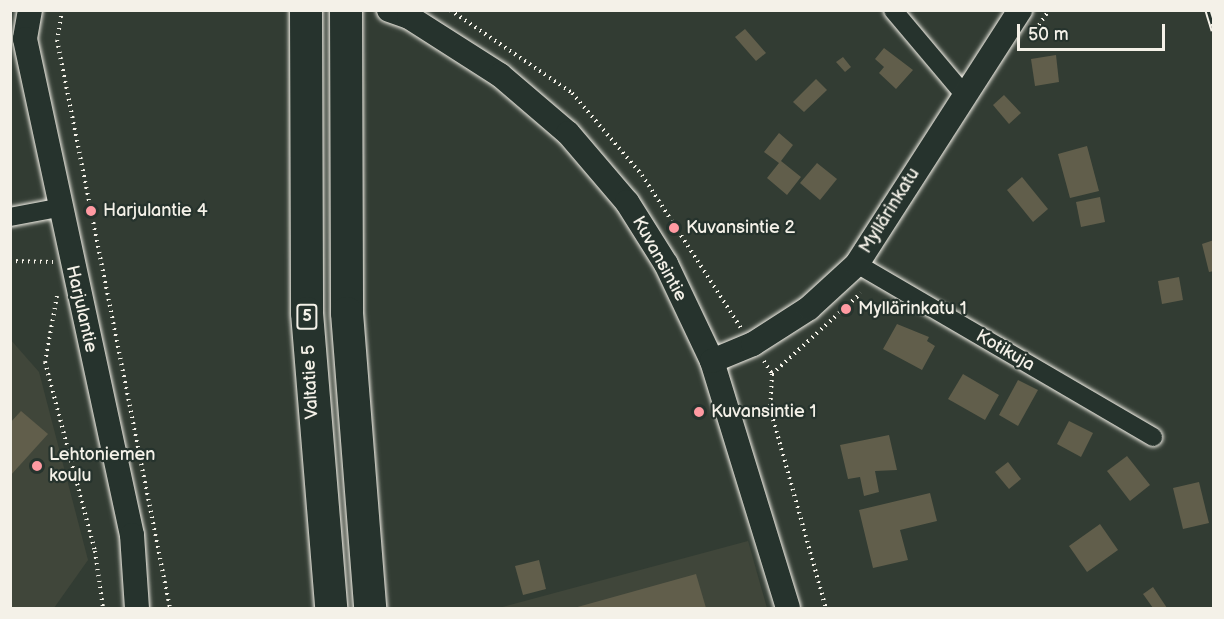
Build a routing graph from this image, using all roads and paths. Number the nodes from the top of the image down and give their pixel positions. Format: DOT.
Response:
graph roads {
  1 [pos="30,10"];
  2 [pos="62,10"];
  3 [pos="346,10"];
  4 [pos="389,10"];
  5 [pos="893,10"];
  6 [pos="1020,10"];
  7 [pos="305,17"];
  8 [pos="963,93"];
  9 [pos="57,208"];
  10 [pos="10,217"];
  11 [pos="857,264"];
  12 [pos="59,285"];
  13 [pos="712,361"];
  14 [pos="772,374"];
  15 [pos="1153,437"];
  16 [pos="103,609"];
  17 [pos="137,609"];
  18 [pos="170,609"];
  19 [pos="331,609"];
  20 [pos="370,609"];
  21 [pos="788,609"];
  22 [pos="826,609"];
  1 -- 9 [label="street, Harjulantie"];
  2 -- 18 [label="path"];
  3 -- 20 [label="highway"];
  4 -- 13 [label="street, Kuvansintie"];
  5 -- 8 [label="street"];
  6 -- 8 [label="street, Myllärinkatu"];
  7 -- 19 [label="highway, Valtatie 5 / 5"];
  8 -- 11 [label="street, Myllärinkatu"];
  9 -- 10 [label="street"];
  9 -- 17 [label="street, Harjulantie"];
  11 -- 13 [label="street, Myllärinkatu"];
  11 -- 15 [label="street, Kotikuja"];
  12 -- 16 [label="path"];
  13 -- 21 [label="street, Kuvansintie"];
  14 -- 22 [label="path"];
}
